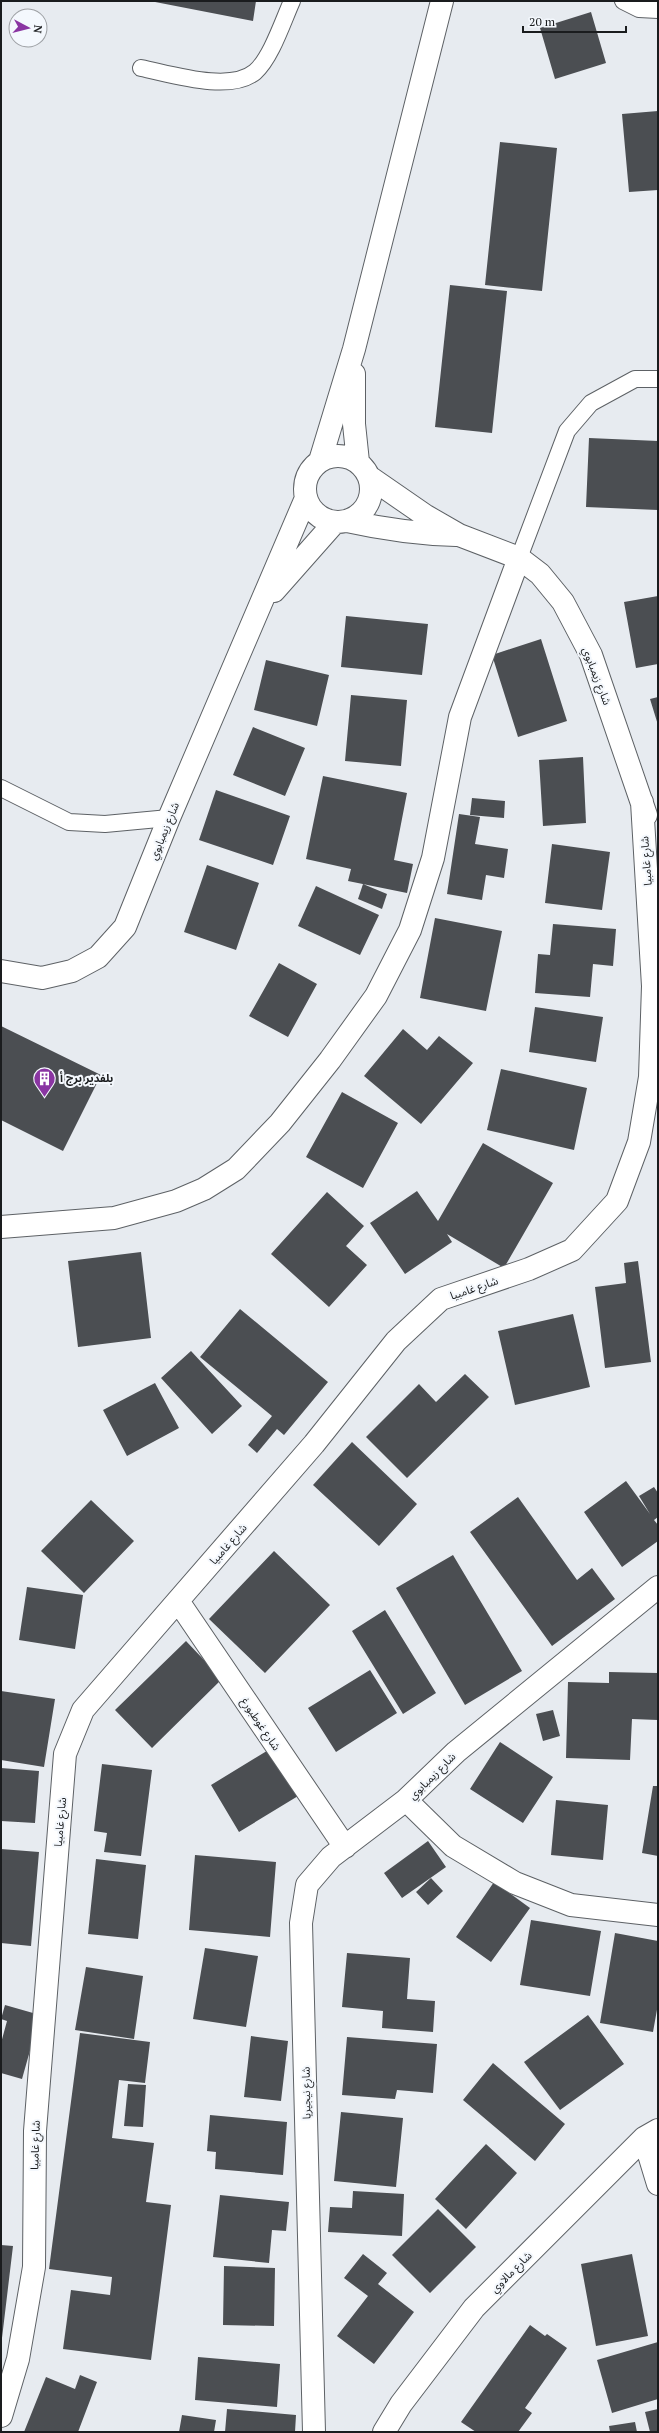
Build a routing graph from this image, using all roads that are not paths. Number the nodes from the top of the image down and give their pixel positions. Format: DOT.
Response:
graph roads {
  1 [pos="292,1"];
  2 [pos="442,1"];
  3 [pos="623,1"];
  4 [pos="658,10"];
  5 [pos="142,68"];
  6 [pos="354,349"];
  7 [pos="658,379"];
  8 [pos="320,461"];
  9 [pos="364,470"];
  10 [pos="306,498"];
  11 [pos="341,522"];
  12 [pos="459,535"];
  13 [pos="519,558"];
  14 [pos="261,605"];
  15 [pos="1,788"];
  16 [pos="642,802"];
  17 [pos="169,818"];
  18 [pos="658,851"];
  19 [pos="1,971"];
  20 [pos="1,1227"];
  21 [pos="658,1587"];
  22 [pos="178,1601"];
  23 [pos="406,1800"];
  24 [pos="345,1847"];
  25 [pos="658,1915"];
  26 [pos="651,2134"];
  27 [pos="658,2184"];
  28 [pos="1,2416"];
  29 [pos="314,2432"];
  30 [pos="384,2432"];
  1 -- 5 [label="lane"];
  2 -- 6 [label="street"];
  3 -- 4 [label="lane"];
  6 -- 8 [label="street"];
  6 -- 9 [label="street"];
  7 -- 13 [label="lane"];
  8 -- 9 [label="street"];
  8 -- 10 [label="street"];
  9 -- 11 [label="street"];
  9 -- 12 [label="street, شارع زيمبابوي"];
  10 -- 11 [label="street"];
  10 -- 14 [label="street, شارع زيمبابوي"];
  11 -- 12 [label="street, شارع زيمبابوي"];
  11 -- 14 [label="street, شارع زيمبابوي"];
  12 -- 13 [label="street, شارع زيمبابوي"];
  13 -- 16 [label="street, شارع زيمبابوي"];
  13 -- 20 [label="street"];
  14 -- 17 [label="street, شارع زيمبابوي"];
  15 -- 17 [label="lane"];
  16 -- 18 [label="street, شارع زيمبابوي"];
  16 -- 22 [label="street, شارع غامبيا"];
  17 -- 19 [label="street, شارع زيمبابوي"];
  21 -- 23 [label="street, شارع زيمبابوي"];
  22 -- 24 [label="street, شارع غوطبورغ"];
  22 -- 28 [label="street, شارع غامبيا"];
  23 -- 24 [label="street, شارع نيجيريا"];
  23 -- 25 [label="street, شارع زيمبابوي"];
  24 -- 29 [label="street, شارع نيجيريا"];
  26 -- 27 [label="street"];
  26 -- 30 [label="street, شارع مالاوي"];
}
